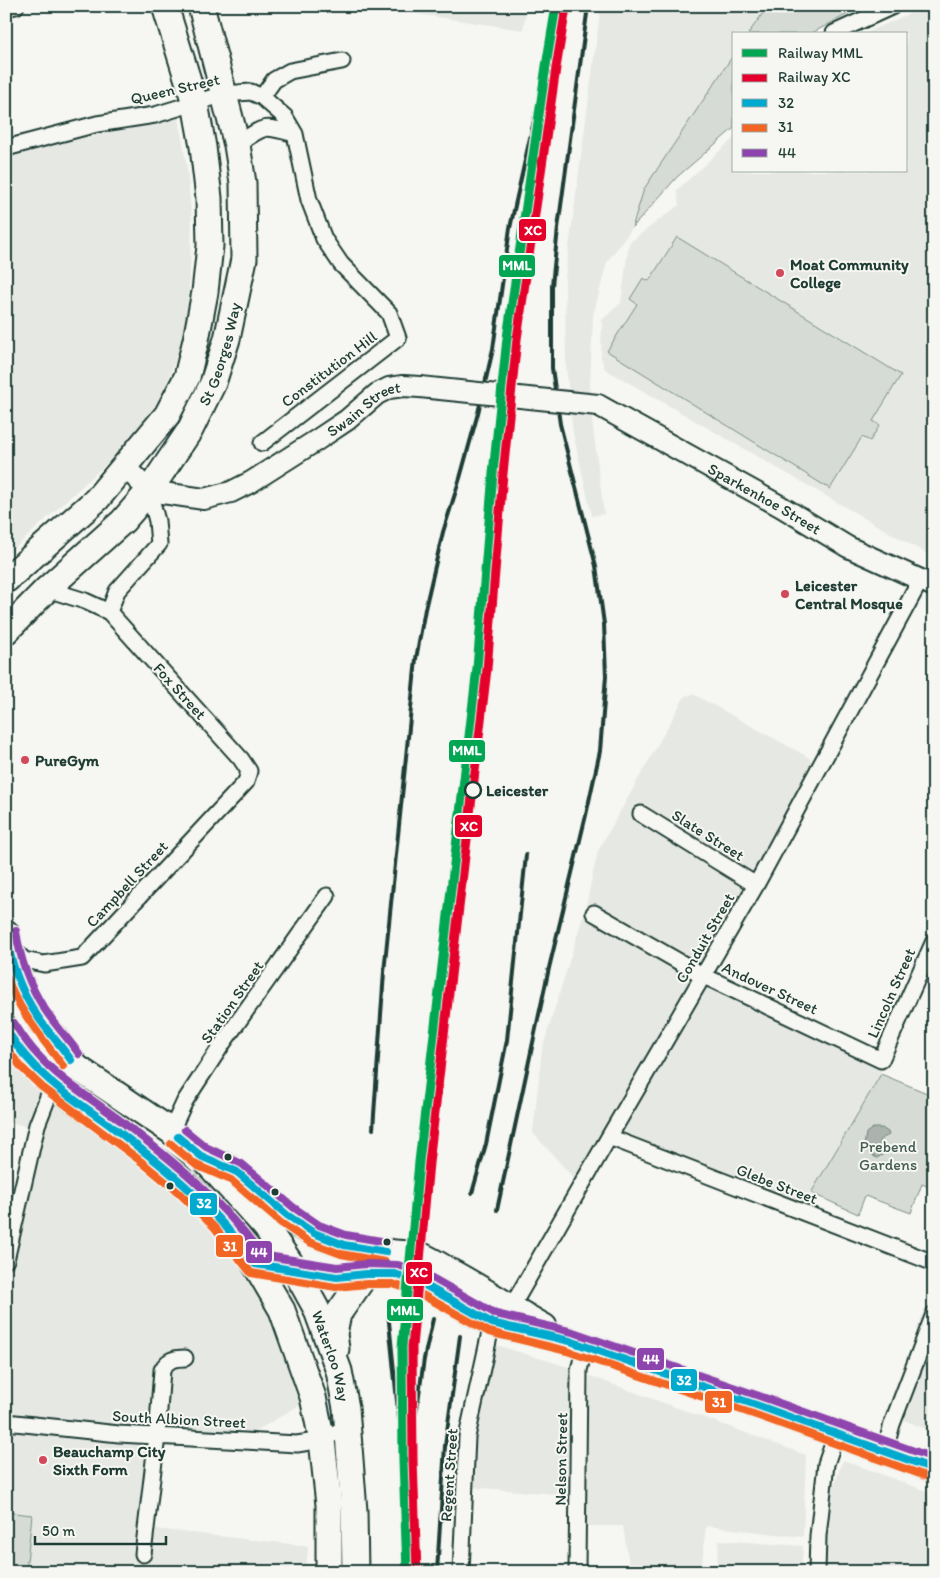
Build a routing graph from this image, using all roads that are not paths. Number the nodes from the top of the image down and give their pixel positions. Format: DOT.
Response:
graph roads {
  1 [pos="16,6"];
  2 [pos="165,6"];
  3 [pos="201,6"];
  4 [pos="893,6"];
  5 [pos="6,8"];
  6 [pos="836,32"];
  7 [pos="342,61"];
  8 [pos="224,94"];
  9 [pos="262,97"];
  10 [pos="196,103"];
  11 [pos="295,134"];
  12 [pos="237,145"];
  13 [pos="6,148"];
  14 [pos="598,405"];
  15 [pos="262,443"];
  16 [pos="125,467"];
  17 [pos="149,491"];
  18 [pos="6,580"];
  19 [pos="927,584"];
  20 [pos="47,590"];
  21 [pos="109,612"];
  22 [pos="6,631"];
  23 [pos="249,771"];
  24 [pos="641,814"];
  25 [pos="756,885"];
  26 [pos="327,896"];
  27 [pos="594,913"];
  28 [pos="7,938"];
  29 [pos="934,941"];
  30 [pos="704,976"];
  31 [pos="6,1029"];
  32 [pos="881,1060"];
  33 [pos="76,1067"];
  34 [pos="53,1084"];
  35 [pos="171,1131"];
  36 [pos="609,1137"];
  37 [pos="203,1158"];
  38 [pos="6,1260"];
  39 [pos="934,1263"];
  40 [pos="255,1264"];
  41 [pos="295,1270"];
  42 [pos="366,1274"];
  43 [pos="934,1314"];
  44 [pos="502,1316"];
  45 [pos="578,1344"];
  46 [pos="185,1358"];
  47 [pos="339,1371"];
  48 [pos="6,1422"];
  49 [pos="348,1426"];
  50 [pos="836,1435"];
  51 [pos="157,1436"];
  52 [pos="322,1440"];
  53 [pos="885,1450"];
  54 [pos="934,1469"];
  55 [pos="143,1554"];
  56 [pos="329,1572"];
  57 [pos="354,1572"];
  58 [pos="461,1572"];
  59 [pos="576,1572"];
  60 [pos="816,1572"];
  1 -- 5 [label="street"];
  2 -- 10 [label="main road, St Georges Way"];
  3 -- 8 [label="main road, St Georges Way"];
  4 -- 6 [label="street"];
  7 -- 9 [label="street"];
  8 -- 9 [label="street, Queen Street"];
  8 -- 10 [label="street, Queen Street"];
  8 -- 12 [label="main road, St Georges Way"];
  9 -- 11 [label="street, Constitution Hill"];
  10 -- 13 [label="street, Queen Street"];
  10 -- 16 [label="main road, St Georges Way"];
  11 -- 12 [label="street"];
  11 -- 15 [label="street, Constitution Hill"];
  12 -- 17 [label="main road, St Georges Way"];
  14 -- 17 [label="street, Swain Street, bridge"];
  14 -- 19 [label="street, Sparkenhoe Street"];
  16 -- 17 [label="street"];
  16 -- 18 [label="main road, St Georges Way"];
  17 -- 20 [label="main road, St Georges Way"];
  17 -- 21 [label="street"];
  19 -- 25 [label="street, Conduit Street"];
  20 -- 21 [label="street, Fox Street"];
  20 -- 22 [label="main road, St Georges Way"];
  21 -- 23 [label="street, Fox Street"];
  23 -- 28 [label="street, Campbell Street"];
  24 -- 25 [label="street, Slate Street"];
  25 -- 30 [label="street, Conduit Street"];
  26 -- 35 [label="street, Station Street"];
  27 -- 30 [label="street, Andover Street"];
  28 -- 33 [label="main road, Waterloo Way"];
  29 -- 32 [label="street, Lincoln Street"];
  30 -- 32 [label="street, Andover Street"];
  30 -- 36 [label="street, Conduit Street"];
  31 -- 34 [label="main road, Waterloo Way"];
  33 -- 34 [label="street"];
  33 -- 35 [label="main road, Waterloo Way"];
  34 -- 38 [label="street"];
  34 -- 40 [label="main road, Waterloo Way"];
  35 -- 37 [label="main road, Waterloo Way"];
  36 -- 39 [label="street, Glebe Street"];
  36 -- 44 [label="street, Conduit Street"];
  37 -- 41 [label="main road, Waterloo Way"];
  37 -- 44 [label="main road"];
  40 -- 41 [label="main road"];
  40 -- 52 [label="main road, Waterloo Way"];
  41 -- 42 [label="main road"];
  41 -- 47 [label="main road, Waterloo Way"];
  42 -- 44 [label="main road"];
  42 -- 47 [label="main road"];
  43 -- 53 [label="street"];
  44 -- 45 [label="main road"];
  44 -- 58 [label="street, Regent Street"];
  45 -- 50 [label="main road"];
  45 -- 59 [label="street, Nelson Street"];
  46 -- 51 [label="street"];
  47 -- 49 [label="main road, Waterloo Way"];
  48 -- 51 [label="street, South Albion Street"];
  49 -- 52 [label="street, South Albion Street"];
  49 -- 57 [label="main road, Waterloo Way"];
  50 -- 53 [label="main road"];
  50 -- 60 [label="street"];
  51 -- 52 [label="street, South Albion Street"];
  51 -- 55 [label="street"];
  52 -- 56 [label="main road, Waterloo Way"];
  53 -- 54 [label="main road"];
}
